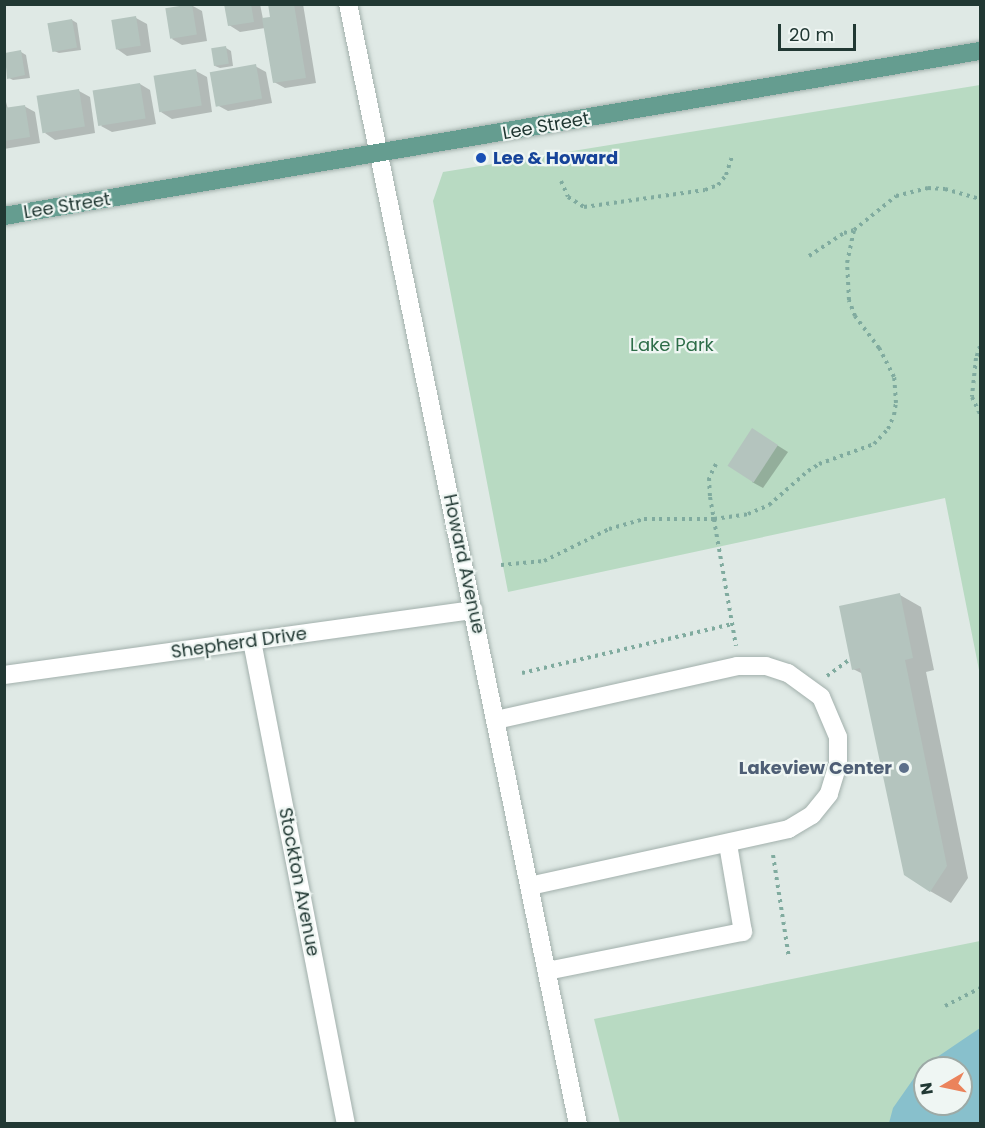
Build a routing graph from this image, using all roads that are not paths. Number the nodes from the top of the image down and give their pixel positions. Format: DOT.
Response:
graph roads {
  1 [pos="348,4"];
  2 [pos="981,51"];
  3 [pos="379,155"];
  4 [pos="4,216"];
  5 [pos="474,610"];
  6 [pos="252,641"];
  7 [pos="4,675"];
  8 [pos="496,720"];
  9 [pos="728,844"];
  10 [pos="530,886"];
  11 [pos="547,971"];
  12 [pos="346,1124"];
  13 [pos="578,1124"];
  1 -- 3 [label="street, Howard Avenue"];
  2 -- 3 [label="main road, Lee Street"];
  3 -- 4 [label="main road, Lee Street"];
  3 -- 5 [label="street, Howard Avenue"];
  5 -- 6 [label="street, Shepherd Drive"];
  5 -- 8 [label="street, Howard Avenue"];
  6 -- 7 [label="street, Shepherd Drive"];
  6 -- 12 [label="street, Stockton Avenue"];
  8 -- 9 [label="street"];
  8 -- 10 [label="street, Howard Avenue"];
  9 -- 10 [label="street"];
  9 -- 11 [label="street"];
  10 -- 11 [label="street, Howard Avenue"];
  11 -- 13 [label="street, Howard Avenue"];
}
